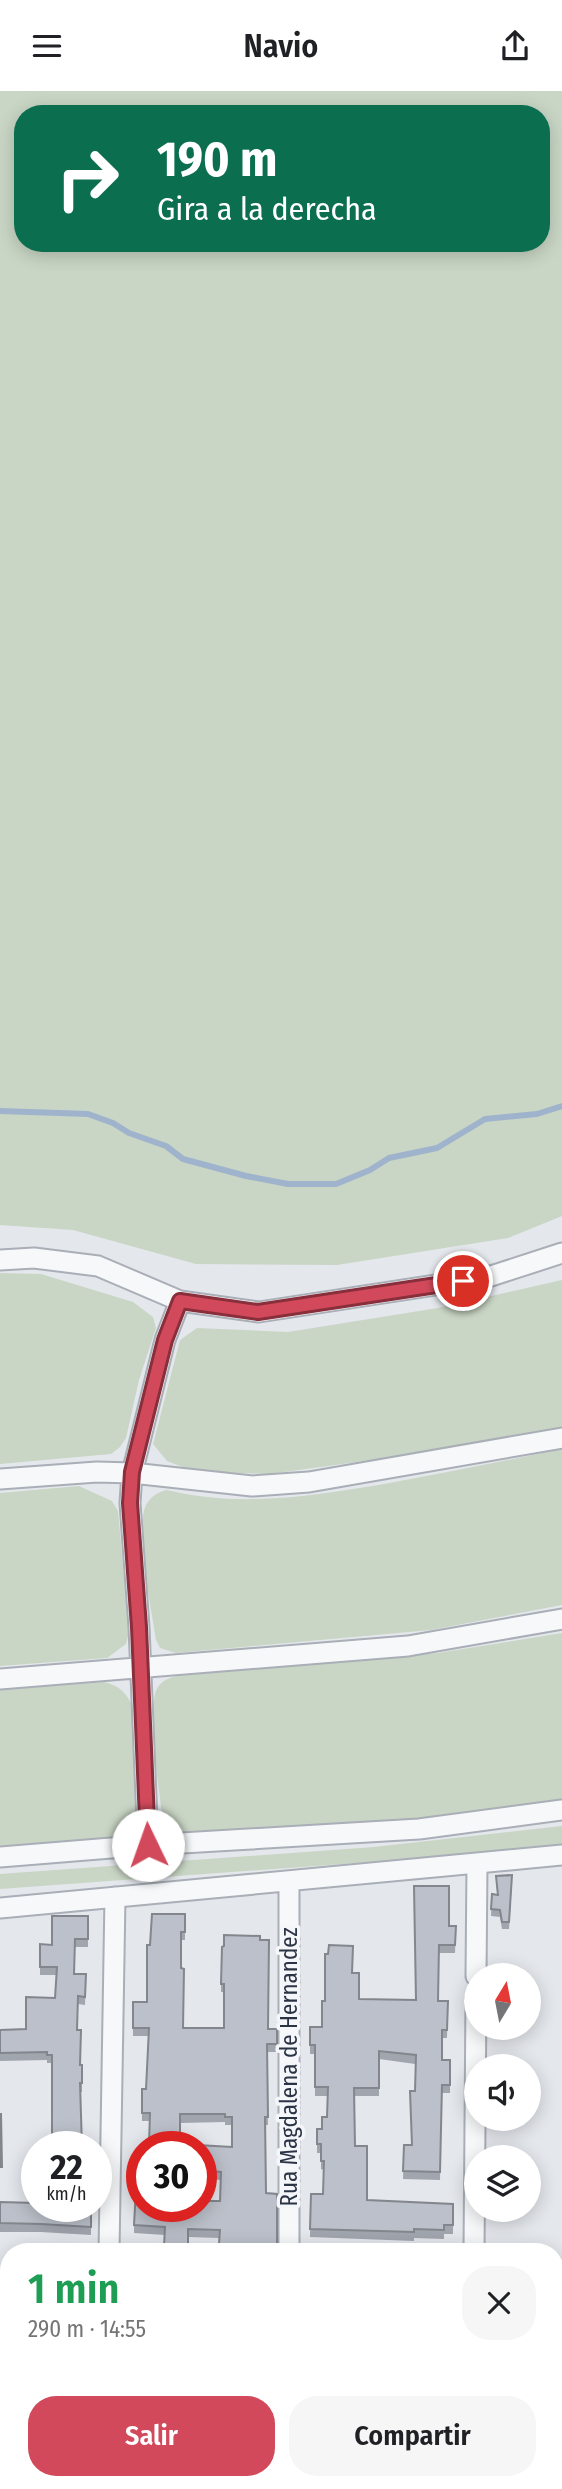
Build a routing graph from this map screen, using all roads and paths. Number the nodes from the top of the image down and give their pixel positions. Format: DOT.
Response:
graph roads {
  1 [pos="562,1253"];
  2 [pos="0,1260"];
  3 [pos="180,1301"];
  4 [pos="562,1438"];
  5 [pos="132,1472"];
  6 [pos="0,1479"];
  7 [pos="562,1619"];
  8 [pos="141,1669"];
  9 [pos="0,1679"];
  10 [pos="562,1810"];
  11 [pos="148,1845"];
  12 [pos="562,1855"];
  13 [pos="0,1857"];
  14 [pos="477,1864"];
  15 [pos="289,1882"];
  16 [pos="115,1897"];
  17 [pos="0,1908"];
  18 [pos="476,1963"];
  19 [pos="476,2041"];
  20 [pos="109,2243"];
  21 [pos="289,2243"];
  22 [pos="474,2243"];
  1 -- 3 [label="street"];
  2 -- 3 [label="street"];
  3 -- 5 [label="street"];
  4 -- 5 [label="street"];
  5 -- 6 [label="street"];
  5 -- 8 [label="street"];
  7 -- 8 [label="street"];
  8 -- 9 [label="street"];
  8 -- 11 [label="street"];
  10 -- 11 [label="street"];
  11 -- 13 [label="street"];
  12 -- 14 [label="street"];
  14 -- 15 [label="street"];
  14 -- 18 [label="street"];
  15 -- 16 [label="street"];
  15 -- 21 [label="street, Rua Magdalena de Hernandez"];
  16 -- 17 [label="street"];
  16 -- 20 [label="street"];
  19 -- 22 [label="street"];
}
